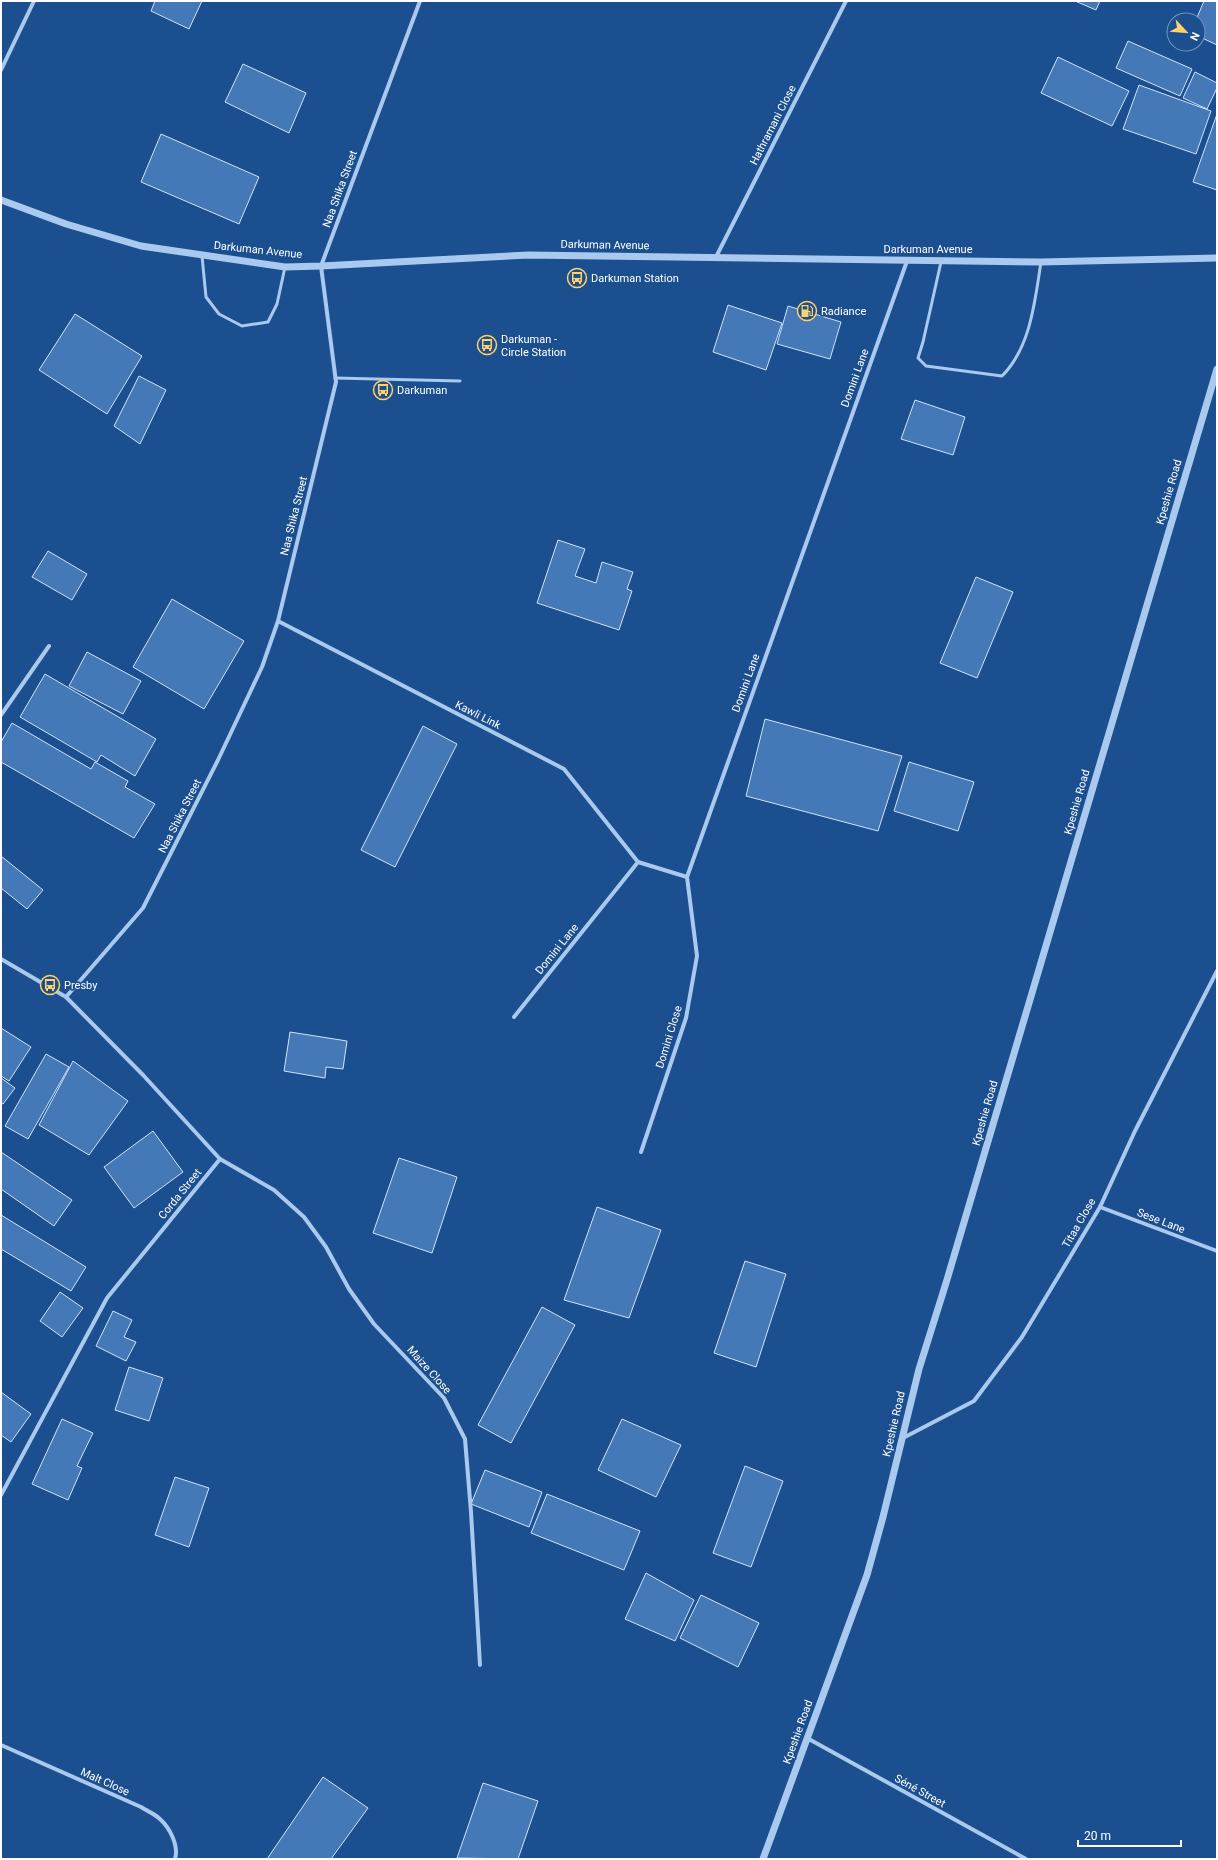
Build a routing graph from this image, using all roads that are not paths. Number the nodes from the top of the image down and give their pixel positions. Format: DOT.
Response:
graph roads {
  1 [pos="34,1"];
  2 [pos="420,1"];
  3 [pos="846,1"];
  4 [pos="1,70"];
  5 [pos="1,200"];
  6 [pos="202,256"];
  7 [pos="716,257"];
  8 [pos="1217,258"];
  9 [pos="942,260"];
  10 [pos="907,261"];
  11 [pos="1041,262"];
  12 [pos="321,266"];
  13 [pos="285,267"];
  14 [pos="1217,369"];
  15 [pos="335,378"];
  16 [pos="460,380"];
  17 [pos="278,621"];
  18 [pos="49,646"];
  19 [pos="1,715"];
  20 [pos="638,862"];
  21 [pos="687,877"];
  22 [pos="1,959"];
  23 [pos="1217,971"];
  24 [pos="66,997"];
  25 [pos="514,1017"];
  26 [pos="641,1152"];
  27 [pos="220,1159"];
  28 [pos="1100,1206"];
  29 [pos="1217,1251"];
  30 [pos="903,1438"];
  31 [pos="1,1495"];
  32 [pos="480,1665"];
  33 [pos="807,1738"];
  34 [pos="1,1745"];
  35 [pos="175,1859"];
  36 [pos="763,1859"];
  37 [pos="1026,1859"];
  1 -- 4 [label="street"];
  2 -- 12 [label="street, Naa Shika Street"];
  3 -- 7 [label="street, Hathramani Close"];
  5 -- 6 [label="street, Darkuman Avenue"];
  6 -- 13 [label="street, Darkuman Avenue"];
  6 -- 13 [label="lane"];
  7 -- 10 [label="street, Darkuman Avenue"];
  7 -- 12 [label="street, Darkuman Avenue"];
  8 -- 11 [label="street, Darkuman Avenue"];
  9 -- 10 [label="street, Darkuman Avenue"];
  9 -- 11 [label="street, Darkuman Avenue"];
  9 -- 11 [label="lane"];
  10 -- 21 [label="street, Domini Lane"];
  12 -- 13 [label="street, Darkuman Avenue"];
  12 -- 15 [label="street, Naa Shika Street"];
  14 -- 30 [label="street, Kpeshie Road"];
  15 -- 16 [label="lane"];
  15 -- 17 [label="street, Naa Shika Street"];
  17 -- 20 [label="street, Kawli Link"];
  17 -- 24 [label="street, Naa Shika Street"];
  18 -- 19 [label="street"];
  20 -- 21 [label="street"];
  20 -- 25 [label="street, Domini Lane"];
  21 -- 26 [label="street, Domini Close"];
  22 -- 24 [label="street"];
  23 -- 28 [label="street, Titaa Close"];
  24 -- 27 [label="street"];
  27 -- 31 [label="street, Corda Street"];
  27 -- 32 [label="street, Maize Close"];
  28 -- 29 [label="street, Sese Lane"];
  28 -- 30 [label="street, Titaa Close"];
  30 -- 33 [label="street, Kpeshie Road"];
  33 -- 36 [label="street, Kpeshie Road"];
  33 -- 37 [label="street, Séné Street"];
  34 -- 35 [label="street, Malt Close"];
}
